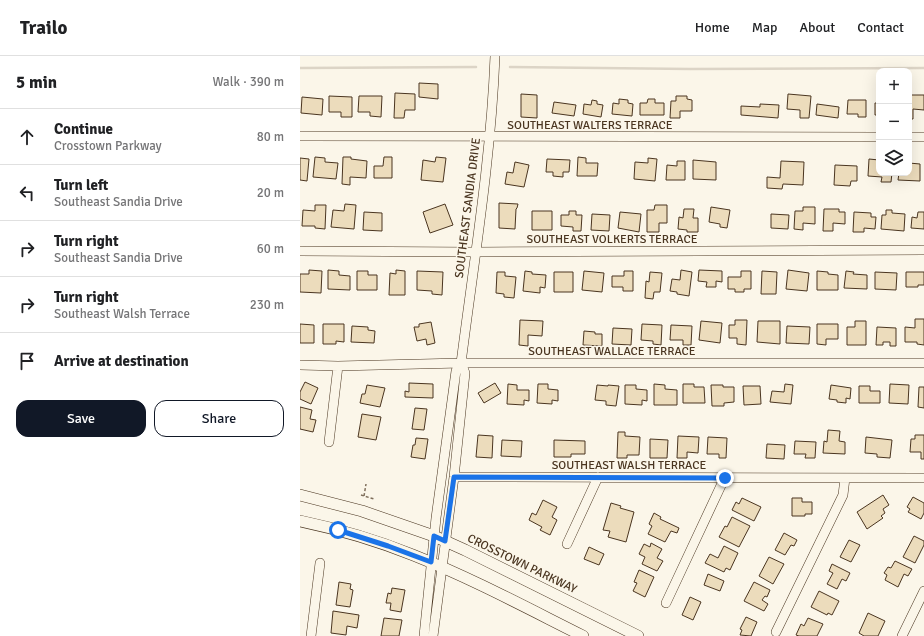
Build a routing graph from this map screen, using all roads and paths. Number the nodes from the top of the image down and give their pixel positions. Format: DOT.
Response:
graph roads {
  1 [pos="495,56"];
  2 [pos="300,136"];
  3 [pos="489,137"];
  4 [pos="876,137"];
  5 [pos="912,137"];
  6 [pos="924,137"];
  7 [pos="924,250"];
  8 [pos="300,251"];
  9 [pos="475,252"];
  10 [pos="461,363"];
  11 [pos="924,363"];
  12 [pos="300,365"];
  13 [pos="338,366"];
  14 [pos="329,442"];
  15 [pos="454,477"];
  16 [pos="598,477"];
  17 [pos="725,478"];
  18 [pos="845,478"];
  19 [pos="924,478"];
  20 [pos="366,484"];
  21 [pos="300,495"];
  22 [pos="374,499"];
  23 [pos="300,521"];
  24 [pos="434,536"];
  25 [pos="445,541"];
  26 [pos="567,544"];
  27 [pos="431,562"];
  28 [pos="320,563"];
  29 [pos="442,567"];
  30 [pos="924,591"];
  31 [pos="666,603"];
  32 [pos="776,632"];
  33 [pos="311,636"];
  34 [pos="424,636"];
  35 [pos="433,636"];
  36 [pos="583,636"];
  37 [pos="638,636"];
  38 [pos="902,636"];
  1 -- 3 [label="street, SOUTHEAST SANDIA DRIVE"];
  2 -- 3 [label="street, SOUTHEAST WALTERS TERRACE"];
  3 -- 4 [label="street, SOUTHEAST WALTERS TERRACE"];
  3 -- 9 [label="street, SOUTHEAST SANDIA DRIVE"];
  5 -- 6 [label="street"];
  7 -- 9 [label="street, SOUTHEAST VOLKERTS TERRACE"];
  8 -- 9 [label="street, SOUTHEAST VOLKERTS TERRACE"];
  9 -- 10 [label="street, SOUTHEAST SANDIA DRIVE"];
  10 -- 11 [label="street, SOUTHEAST WALLACE TERRACE"];
  10 -- 13 [label="street, SOUTHEAST WALLACE TERRACE"];
  10 -- 15 [label="street, SOUTHEAST SANDIA DRIVE"];
  10 -- 24 [label="street, SOUTHEAST SANDIA DRIVE"];
  12 -- 13 [label="street, SOUTHEAST WALLACE TERRACE"];
  13 -- 14 [label="street"];
  15 -- 16 [label="street, SOUTHEAST WALSH TERRACE"];
  15 -- 25 [label="street, SOUTHEAST SANDIA DRIVE"];
  16 -- 17 [label="street, SOUTHEAST WALSH TERRACE"];
  16 -- 26 [label="street"];
  17 -- 18 [label="street, SOUTHEAST WALSH TERRACE"];
  17 -- 31 [label="street"];
  18 -- 19 [label="street, SOUTHEAST WALSH TERRACE"];
  18 -- 32 [label="street"];
  20 -- 22 [label="path"];
  21 -- 24 [label="main road, CROSSTOWN PARKWAY"];
  23 -- 27 [label="main road"];
  24 -- 25 [label="main road, CROSSTOWN PARKWAY"];
  24 -- 27 [label="street, SOUTHEAST SANDIA DRIVE"];
  25 -- 29 [label="street, SOUTHEAST SANDIA DRIVE"];
  25 -- 37 [label="main road, CROSSTOWN PARKWAY"];
  27 -- 29 [label="main road"];
  27 -- 34 [label="street, SOUTHEAST SANDIA DRIVE"];
  28 -- 33 [label="street"];
  29 -- 35 [label="street, SOUTHEAST SANDIA DRIVE"];
  29 -- 36 [label="main road"];
  30 -- 38 [label="street"];
}
